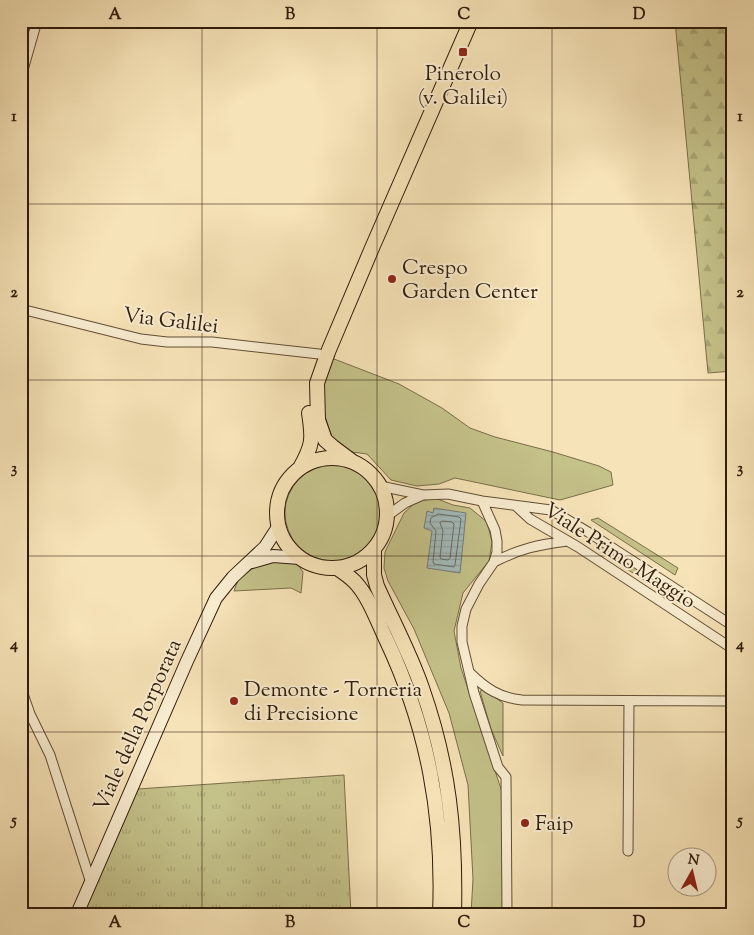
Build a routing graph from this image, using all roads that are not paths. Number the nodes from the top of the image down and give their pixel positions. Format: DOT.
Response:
graph roads {
  1 [pos="37,21"];
  2 [pos="462,21"];
  3 [pos="471,21"];
  4 [pos="21,76"];
  5 [pos="21,309"];
  6 [pos="319,354"];
  7 [pos="353,462"];
  8 [pos="300,468"];
  9 [pos="380,486"];
  10 [pos="423,495"];
  11 [pos="482,501"];
  12 [pos="516,506"];
  13 [pos="387,516"];
  14 [pos="278,527"];
  15 [pos="588,532"];
  16 [pos="568,541"];
  17 [pos="578,547"];
  18 [pos="374,549"];
  19 [pos="300,558"];
  20 [pos="494,562"];
  21 [pos="250,563"];
  22 [pos="337,568"];
  23 [pos="733,626"];
  24 [pos="733,649"];
  25 [pos="469,673"];
  26 [pos="21,688"];
  27 [pos="629,701"];
  28 [pos="733,701"];
  29 [pos="628,851"];
  30 [pos="91,883"];
  31 [pos="77,914"];
  32 [pos="440,914"];
  33 [pos="454,914"];
  34 [pos="506,914"];
  1 -- 4 [label="street"];
  2 -- 6 [label="main road"];
  3 -- 7 [label="main road"];
  5 -- 6 [label="street, Via Galilei"];
  6 -- 8 [label="main road"];
  7 -- 8 [label="main road"];
  7 -- 9 [label="main road"];
  8 -- 14 [label="main road"];
  9 -- 10 [label="street"];
  9 -- 13 [label="main road"];
  10 -- 11 [label="street, Viale Primo Maggio"];
  10 -- 13 [label="street"];
  11 -- 12 [label="street, Viale Primo Maggio"];
  11 -- 20 [label="street"];
  12 -- 15 [label="street, Viale Primo Maggio"];
  12 -- 16 [label="street, Viale Primo Maggio"];
  13 -- 18 [label="main road"];
  14 -- 19 [label="main road"];
  14 -- 21 [label="street, Viale della Porporata"];
  15 -- 17 [label="street"];
  15 -- 23 [label="street, Viale Primo Maggio"];
  16 -- 17 [label="street, Viale Primo Maggio"];
  16 -- 20 [label="street"];
  17 -- 24 [label="street, Viale Primo Maggio"];
  18 -- 22 [label="main road"];
  18 -- 33 [label="main road"];
  19 -- 21 [label="street"];
  19 -- 22 [label="main road"];
  20 -- 25 [label="street"];
  21 -- 30 [label="street, Viale della Porporata"];
  22 -- 32 [label="main road"];
  25 -- 27 [label="street"];
  25 -- 34 [label="street"];
  26 -- 30 [label="street"];
  27 -- 28 [label="street"];
  27 -- 29 [label="street"];
  30 -- 31 [label="street, Viale della Porporata"];
}
